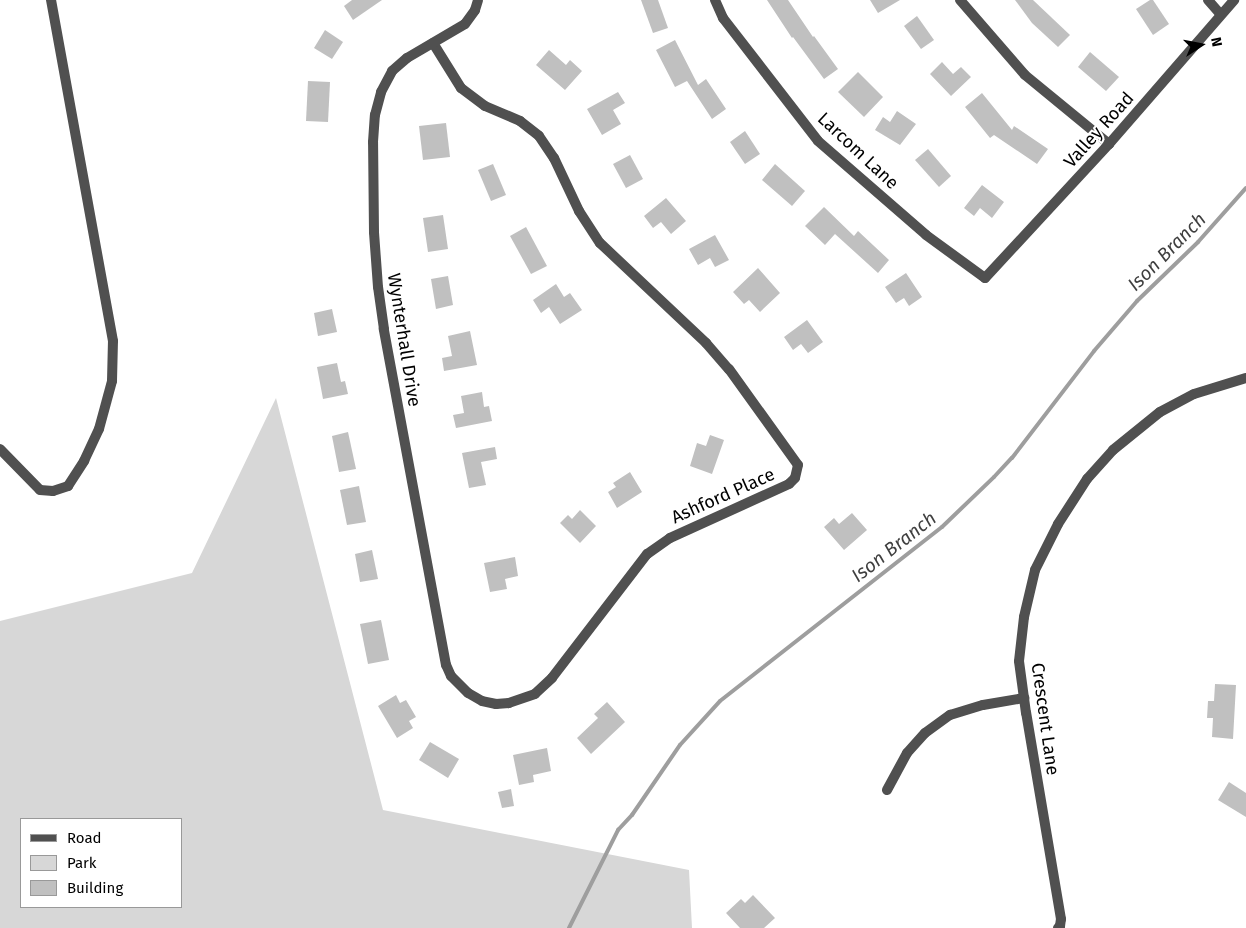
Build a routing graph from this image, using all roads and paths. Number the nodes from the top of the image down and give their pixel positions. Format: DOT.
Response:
graph roads {
  1 [pos="51,0"];
  2 [pos="478,0"];
  3 [pos="715,0"];
  4 [pos="960,0"];
  5 [pos="1208,0"];
  6 [pos="1234,0"];
  7 [pos="1220,14"];
  8 [pos="433,43"];
  9 [pos="1109,144"];
  10 [pos="986,278"];
  11 [pos="1246,378"];
  12 [pos="0,449"];
  13 [pos="417,514"];
  14 [pos="1024,698"];
  15 [pos="886,790"];
  16 [pos="1058,928"];
  1 -- 12 [label="street"];
  2 -- 8 [label="street, Wynterhall Drive"];
  3 -- 10 [label="street, Larcom Lane"];
  4 -- 9 [label="street"];
  5 -- 7 [label="street"];
  6 -- 7 [label="street, Valley Road"];
  7 -- 9 [label="street, Valley Road"];
  8 -- 13 [label="street, Wynterhall Drive"];
  8 -- 13 [label="street, Ashford Place"];
  9 -- 10 [label="street, Valley Road"];
  11 -- 14 [label="street, Crescent Lane"];
  14 -- 15 [label="street"];
  14 -- 16 [label="street, Crescent Lane"];
}
